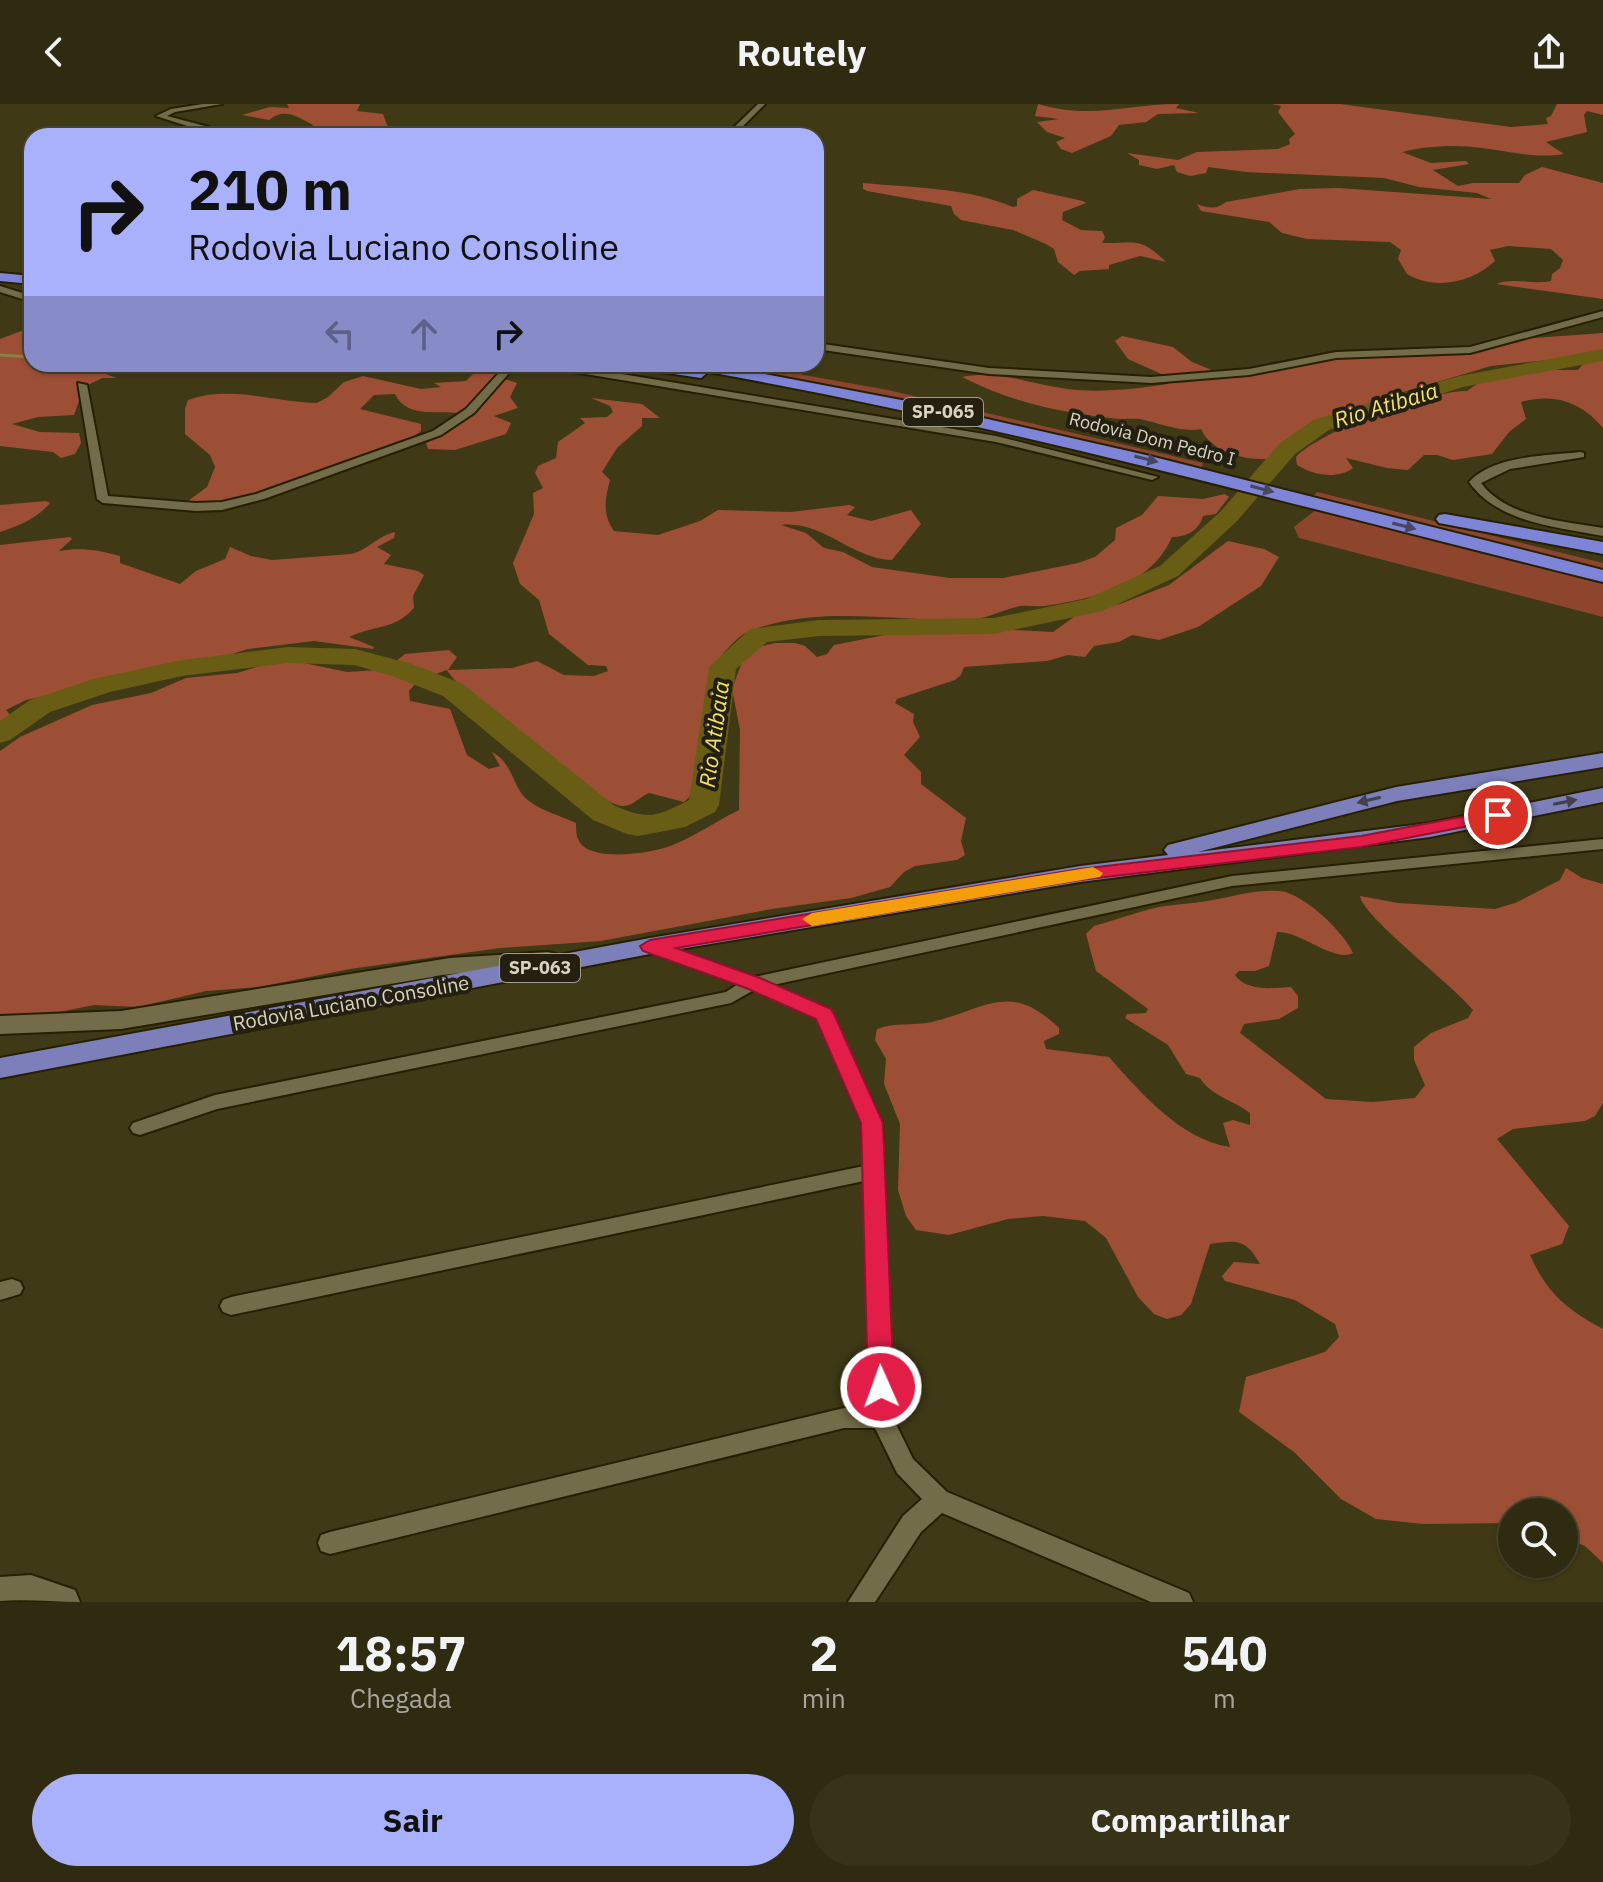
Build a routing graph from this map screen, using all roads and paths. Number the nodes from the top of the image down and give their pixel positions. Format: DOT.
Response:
graph roads {
  1 [pos="219,104"];
  2 [pos="762,104"];
  3 [pos="202,128"];
  4 [pos="737,128"];
  5 [pos="0,266"];
  6 [pos="24,269"];
  7 [pos="0,277"];
  8 [pos="24,279"];
  9 [pos="0,289"];
  10 [pos="24,296"];
  11 [pos="1603,314"];
  12 [pos="824,347"];
  13 [pos="505,372"];
  14 [pos="614,372"];
  15 [pos="693,372"];
  16 [pos="729,372"];
  17 [pos="806,372"];
  18 [pos="82,385"];
  19 [pos="892,402"];
  20 [pos="1580,455"];
  21 [pos="1203,466"];
  22 [pos="1152,477"];
  23 [pos="1329,498"];
  24 [pos="1445,519"];
  25 [pos="1603,532"];
  26 [pos="1603,548"];
  27 [pos="1600,572"];
  28 [pos="1603,760"];
  29 [pos="1446,787"];
  30 [pos="1603,795"];
  31 [pos="1471,820"];
  32 [pos="1603,844"];
  33 [pos="1080,874"];
  34 [pos="650,946"];
  35 [pos="455,975"];
  36 [pos="753,983"];
  37 [pos="0,1025"];
  38 [pos="0,1068"];
  39 [pos="140,1128"];
  40 [pos="873,1172"];
  41 [pos="231,1306"];
  42 [pos="882,1418"];
  43 [pos="939,1500"];
  44 [pos="330,1543"];
  45 [pos="0,1589"];
  46 [pos="66,1600"];
  47 [pos="861,1602"];
  48 [pos="1180,1602"];
  1 -- 3 [label="street"];
  2 -- 4 [label="street"];
  5 -- 6 [label="highway"];
  7 -- 8 [label="highway"];
  9 -- 10 [label="street"];
  11 -- 12 [label="street"];
  13 -- 18 [label="street"];
  14 -- 22 [label="street"];
  15 -- 19 [label="highway"];
  16 -- 19 [label="highway, Rodovia Dom Pedro I / SP-065"];
  17 -- 21 [label="highway, Rodovia Dom Pedro I / SP-065"];
  19 -- 21 [label="highway, Rodovia Dom Pedro I / SP-065, one-way"];
  20 -- 25 [label="street"];
  21 -- 23 [label="highway, Rodovia Dom Pedro I / SP-065"];
  23 -- 24 [label="highway, Rodovia Dom Pedro I / SP-065"];
  23 -- 27 [label="highway, Rodovia Dom Pedro I / SP-065, one-way"];
  24 -- 26 [label="highway"];
  24 -- 27 [label="highway, Rodovia Dom Pedro I / SP-065"];
  28 -- 29 [label="highway, Rodovia Luciano Consoline / SP-063"];
  29 -- 31 [label="highway"];
  29 -- 33 [label="highway, Rodovia Luciano Consoline / SP-063, one-way"];
  31 -- 30 [label="highway, Rodovia Luciano Consoline / SP-063, one-way"];
  31 -- 33 [label="highway, Rodovia Luciano Consoline / SP-063"];
  32 -- 36 [label="street"];
  33 -- 34 [label="highway, Rodovia Luciano Consoline / SP-063"];
  34 -- 35 [label="highway, Rodovia Luciano Consoline / SP-063"];
  34 -- 36 [label="street"];
  35 -- 37 [label="main road"];
  35 -- 38 [label="highway, Rodovia Luciano Consoline / SP-063"];
  36 -- 39 [label="street"];
  36 -- 40 [label="street"];
  40 -- 41 [label="street"];
  40 -- 42 [label="street"];
  42 -- 43 [label="street"];
  42 -- 44 [label="street"];
  43 -- 47 [label="street"];
  43 -- 48 [label="street"];
  45 -- 46 [label="street"];
}
